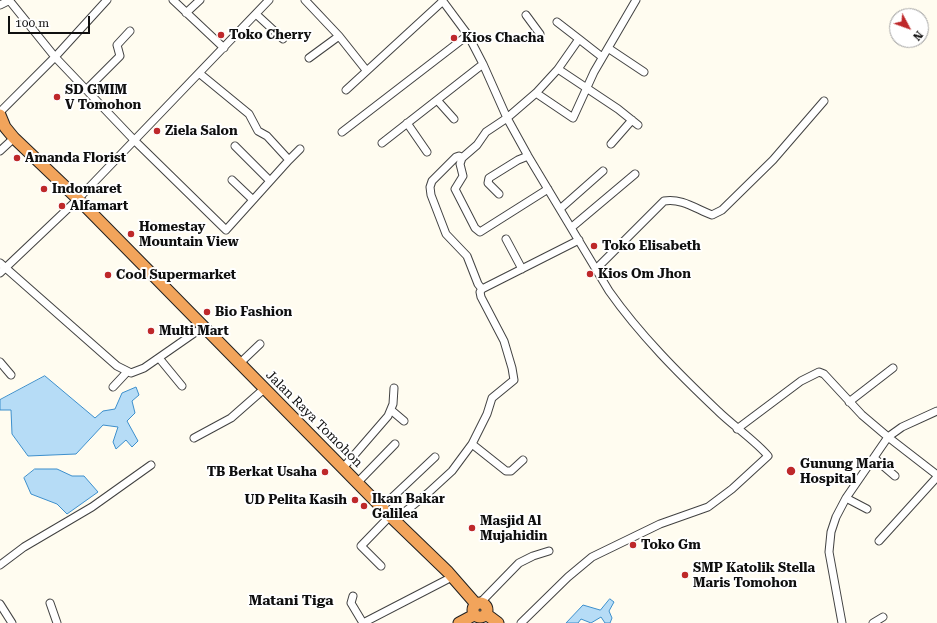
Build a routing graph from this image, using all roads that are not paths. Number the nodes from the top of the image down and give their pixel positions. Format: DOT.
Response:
graph roads {
  1 [pos="10,0"];
  2 [pos="107,0"];
  3 [pos="173,0"];
  4 [pos="200,0"];
  5 [pos="269,0"];
  6 [pos="305,0"];
  7 [pos="636,0"];
  8 [pos="443,1"];
  9 [pos="0,5"];
  10 [pos="186,13"];
  11 [pos="256,15"];
  12 [pos="526,15"];
  13 [pos="557,22"];
  14 [pos="130,31"];
  15 [pos="540,34"];
  16 [pos="339,36"];
  17 [pos="468,36"];
  18 [pos="282,39"];
  19 [pos="579,39"];
  20 [pos="224,48"];
  21 [pos="608,48"];
  22 [pos="55,57"];
  23 [pos="602,57"];
  24 [pos="309,58"];
  25 [pos="483,64"];
  26 [pos="558,69"];
  27 [pos="366,70"];
  28 [pos="644,72"];
  29 [pos="199,73"];
  30 [pos="586,89"];
  31 [pos="86,90"];
  32 [pos="346,90"];
  33 [pos="536,93"];
  34 [pos="437,100"];
  35 [pos="824,101"];
  36 [pos="0,112"];
  37 [pos="0,116"];
  38 [pos="507,118"];
  39 [pos="454,119"];
  40 [pos="407,123"];
  41 [pos="342,132"];
  42 [pos="14,138"];
  43 [pos="134,140"];
  44 [pos="382,143"];
  45 [pos="611,144"];
  46 [pos="235,146"];
  47 [pos="300,149"];
  48 [pos="0,151"];
  49 [pos="427,152"];
  50 [pos="528,156"];
  51 [pos="462,158"];
  52 [pos="289,160"];
  53 [pos="603,171"];
  54 [pos="634,174"];
  55 [pos="232,180"];
  56 [pos="270,181"];
  57 [pos="548,189"];
  58 [pos="499,194"];
  59 [pos="78,199"];
  60 [pos="252,199"];
  61 [pos="560,209"];
  62 [pos="572,227"];
  63 [pos="506,239"];
  64 [pos="579,240"];
  65 [pos="2,268"];
  66 [pos="522,269"];
  67 [pos="596,269"];
  68 [pos="482,289"];
  69 [pos="203,327"];
  70 [pos="260,344"];
  71 [pos="159,358"];
  72 [pos="0,362"];
  73 [pos="240,364"];
  74 [pos="893,368"];
  75 [pos="127,372"];
  76 [pos="11,375"];
  77 [pos="182,386"];
  78 [pos="113,387"];
  79 [pos="394,388"];
  80 [pos="264,389"];
  81 [pos="849,402"];
  82 [pos="391,410"];
  83 [pos="937,410"];
  84 [pos="404,421"];
  85 [pos="737,429"];
  86 [pos="888,437"];
  87 [pos="194,438"];
  88 [pos="395,444"];
  89 [pos="472,444"];
  90 [pos="435,457"];
  91 [pos="874,458"];
  92 [pos="523,460"];
  93 [pos="151,465"];
  94 [pos="343,468"];
  95 [pos="895,476"];
  96 [pos="937,476"];
  97 [pos="357,483"];
  98 [pos="846,498"];
  99 [pos="382,507"];
  100 [pos="867,509"];
  101 [pos="393,519"];
  102 [pos="879,541"];
  103 [pos="549,551"];
  104 [pos="0,565"];
  105 [pos="381,566"];
  106 [pos="452,577"];
  107 [pos="353,596"];
  108 [pos="50,602"];
  109 [pos="0,604"];
  110 [pos="477,607"];
  111 [pos="883,617"];
  112 [pos="461,622"];
  113 [pos="12,623"];
  114 [pos="57,623"];
  115 [pos="363,623"];
  116 [pos="498,623"];
  117 [pos="521,623"];
  118 [pos="842,623"];
  119 [pos="873,623"];
  1 -- 9 [label="street"];
  1 -- 22 [label="street"];
  2 -- 22 [label="street"];
  3 -- 10 [label="street"];
  4 -- 10 [label="street"];
  5 -- 11 [label="street"];
  6 -- 16 [label="street"];
  7 -- 21 [label="street"];
  8 -- 17 [label="street"];
  8 -- 27 [label="street"];
  10 -- 20 [label="street"];
  11 -- 18 [label="street"];
  11 -- 20 [label="street"];
  12 -- 15 [label="street"];
  13 -- 19 [label="street"];
  14 -- 31 [label="street"];
  16 -- 24 [label="street"];
  16 -- 27 [label="street"];
  17 -- 25 [label="street"];
  17 -- 41 [label="street"];
  19 -- 23 [label="street"];
  19 -- 26 [label="street"];
  20 -- 29 [label="street"];
  21 -- 23 [label="street"];
  21 -- 28 [label="street"];
  22 -- 31 [label="street"];
  22 -- 36 [label="street"];
  23 -- 30 [label="street"];
  25 -- 34 [label="street"];
  25 -- 38 [label="street"];
  26 -- 30 [label="street"];
  26 -- 33 [label="street"];
  27 -- 32 [label="street"];
  29 -- 43 [label="street"];
  29 -- 52 [label="street"];
  30 -- 33 [label="street"];
  30 -- 45 [label="street"];
  31 -- 43 [label="street"];
  33 -- 38 [label="street"];
  34 -- 39 [label="street"];
  34 -- 40 [label="street"];
  35 -- 67 [label="street"];
  37 -- 42 [label="highway, Jalan Raya Tomohon"];
  38 -- 50 [label="street"];
  38 -- 51 [label="street"];
  40 -- 44 [label="street"];
  40 -- 49 [label="street"];
  42 -- 48 [label="street"];
  42 -- 59 [label="highway, Jalan Raya Tomohon"];
  43 -- 59 [label="street"];
  43 -- 60 [label="street"];
  46 -- 56 [label="street"];
  47 -- 52 [label="street"];
  50 -- 57 [label="street"];
  50 -- 58 [label="street"];
  51 -- 57 [label="street"];
  51 -- 68 [label="street"];
  52 -- 56 [label="street"];
  53 -- 61 [label="street"];
  54 -- 62 [label="street"];
  55 -- 60 [label="street"];
  56 -- 60 [label="street"];
  57 -- 61 [label="street"];
  59 -- 65 [label="street"];
  59 -- 69 [label="highway, Jalan Raya Tomohon"];
  61 -- 62 [label="street"];
  62 -- 64 [label="street"];
  63 -- 66 [label="street"];
  64 -- 66 [label="street"];
  64 -- 67 [label="street"];
  65 -- 75 [label="street"];
  66 -- 68 [label="street"];
  67 -- 85 [label="street"];
  68 -- 89 [label="street"];
  69 -- 71 [label="street"];
  69 -- 73 [label="highway, Jalan Raya Tomohon"];
  70 -- 73 [label="street"];
  71 -- 75 [label="street"];
  71 -- 77 [label="street"];
  72 -- 76 [label="street"];
  73 -- 80 [label="highway, Jalan Raya Tomohon"];
  74 -- 81 [label="street"];
  75 -- 78 [label="street"];
  79 -- 82 [label="street"];
  80 -- 87 [label="street"];
  80 -- 94 [label="highway, Jalan Raya Tomohon"];
  81 -- 85 [label="street"];
  81 -- 86 [label="street"];
  82 -- 84 [label="street"];
  82 -- 94 [label="street"];
  83 -- 86 [label="street"];
  85 -- 117 [label="street"];
  86 -- 91 [label="street"];
  86 -- 96 [label="street"];
  88 -- 97 [label="street"];
  89 -- 92 [label="street"];
  89 -- 101 [label="street"];
  90 -- 99 [label="street"];
  91 -- 95 [label="street"];
  91 -- 98 [label="street"];
  93 -- 104 [label="street"];
  94 -- 97 [label="highway, Jalan Raya Tomohon"];
  96 -- 102 [label="street"];
  97 -- 99 [label="highway, Jalan Raya Tomohon"];
  98 -- 100 [label="street"];
  98 -- 118 [label="street"];
  99 -- 101 [label="highway, Jalan Raya Tomohon"];
  101 -- 105 [label="street"];
  101 -- 106 [label="highway, Jalan Raya Tomohon"];
  103 -- 110 [label="street"];
  106 -- 110 [label="highway, Jalan Raya Tomohon"];
  106 -- 115 [label="street"];
  107 -- 115 [label="street"];
  108 -- 114 [label="street"];
  109 -- 113 [label="street"];
  110 -- 112 [label="highway"];
  110 -- 116 [label="highway"];
  111 -- 119 [label="street"];
}
